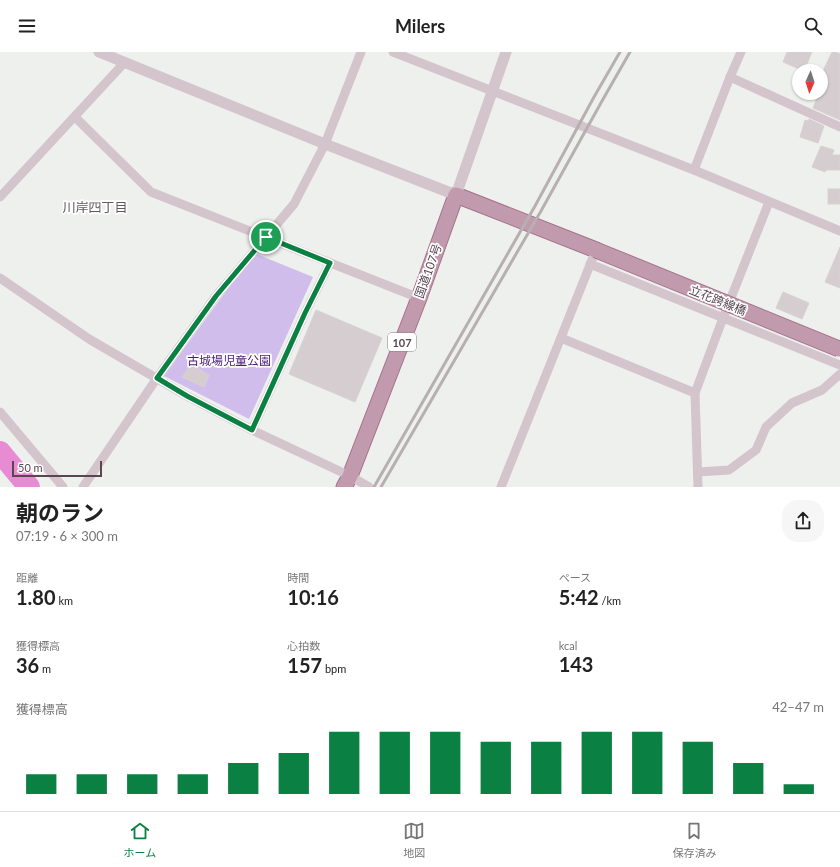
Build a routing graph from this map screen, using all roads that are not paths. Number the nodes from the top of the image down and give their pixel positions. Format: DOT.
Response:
graph roads {
  1 [pos="99,52"];
  2 [pos="361,52"];
  3 [pos="393,52"];
  4 [pos="506,52"];
  5 [pos="741,52"];
  6 [pos="125,62"];
  7 [pos="730,77"];
  8 [pos="492,90"];
  9 [pos="75,116"];
  10 [pos="840,127"];
  11 [pos="325,144"];
  12 [pos="694,170"];
  13 [pos="456,195"];
  14 [pos="0,197"];
  15 [pos="769,202"];
  16 [pos="840,231"];
  17 [pos="266,237"];
  18 [pos="593,257"];
  19 [pos="330,263"];
  20 [pos="0,278"];
  21 [pos="419,298"];
  22 [pos="723,318"];
  23 [pos="561,338"];
  24 [pos="840,350"];
  25 [pos="840,365"];
  26 [pos="840,374"];
  27 [pos="157,378"];
  28 [pos="695,393"];
  29 [pos="0,412"];
  30 [pos="252,430"];
  31 [pos="698,472"];
  32 [pos="347,482"];
  33 [pos="63,487"];
  34 [pos="82,487"];
  35 [pos="369,487"];
  36 [pos="501,487"];
  37 [pos="698,487"];
  1 -- 6 [label="street"];
  2 -- 11 [label="street"];
  3 -- 8 [label="street"];
  4 -- 8 [label="street"];
  5 -- 7 [label="street"];
  6 -- 9 [label="street"];
  6 -- 11 [label="street"];
  7 -- 10 [label="street"];
  7 -- 12 [label="street"];
  8 -- 12 [label="street"];
  8 -- 13 [label="street"];
  9 -- 14 [label="street"];
  9 -- 17 [label="street"];
  11 -- 13 [label="street"];
  11 -- 17 [label="street"];
  12 -- 15 [label="street"];
  13 -- 18 [label="highway"];
  13 -- 21 [label="highway, 国道107号 / 107"];
  15 -- 16 [label="street"];
  15 -- 22 [label="street"];
  17 -- 19 [label="street"];
  17 -- 27 [label="street"];
  18 -- 22 [label="street"];
  18 -- 23 [label="street"];
  18 -- 24 [label="highway, 立花跨線橋, bridge"];
  19 -- 21 [label="street"];
  19 -- 30 [label="street"];
  20 -- 27 [label="street"];
  21 -- 32 [label="highway, 国道107号 / 107"];
  22 -- 25 [label="street"];
  22 -- 28 [label="street"];
  23 -- 28 [label="street"];
  23 -- 36 [label="street"];
  26 -- 31 [label="street"];
  27 -- 30 [label="street"];
  27 -- 34 [label="street"];
  28 -- 31 [label="street"];
  29 -- 33 [label="street"];
  30 -- 32 [label="street"];
  31 -- 37 [label="street"];
  32 -- 35 [label="street"];
}
